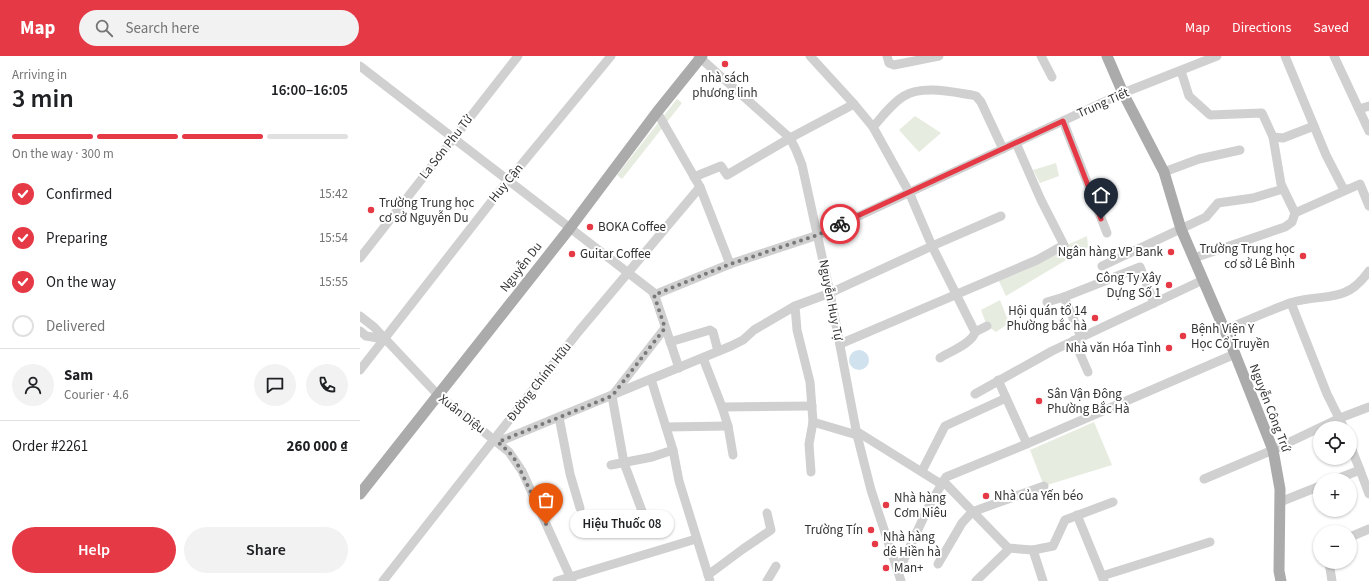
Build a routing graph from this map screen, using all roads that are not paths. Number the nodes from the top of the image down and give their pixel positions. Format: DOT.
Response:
graph roads {
  1 [pos="518,56"];
  2 [pos="611,56"];
  3 [pos="810,56"];
  4 [pos="887,56"];
  5 [pos="939,56"];
  6 [pos="1041,56"];
  7 [pos="1107,56"];
  8 [pos="1217,56"];
  9 [pos="1285,56"];
  10 [pos="1334,56"];
  11 [pos="700,57"];
  12 [pos="1194,60"];
  13 [pos="360,66"];
  14 [pos="1181,71"];
  15 [pos="1052,77"];
  16 [pos="1123,93"];
  17 [pos="854,104"];
  18 [pos="1369,106"];
  19 [pos="1359,109"];
  20 [pos="657,112"];
  21 [pos="1063,121"];
  22 [pos="1314,126"];
  23 [pos="873,127"];
  24 [pos="1369,131"];
  25 [pos="1273,137"];
  26 [pos="453,138"];
  27 [pos="790,138"];
  28 [pos="1016,143"];
  29 [pos="1003,149"];
  30 [pos="1240,150"];
  31 [pos="1164,172"];
  32 [pos="694,177"];
  33 [pos="508,180"];
  34 [pos="1365,182"];
  35 [pos="700,187"];
  36 [pos="1283,189"];
  37 [pos="1347,190"];
  38 [pos="910,192"];
  39 [pos="1369,206"];
  40 [pos="1295,213"];
  41 [pos="1001,216"];
  42 [pos="570,228"];
  43 [pos="1181,230"];
  44 [pos="1107,233"];
  45 [pos="818,235"];
  46 [pos="932,246"];
  47 [pos="360,258"];
  48 [pos="1194,258"];
  49 [pos="730,264"];
  50 [pos="1102,266"];
  51 [pos="1369,271"];
  52 [pos="628,273"];
  53 [pos="1203,280"];
  54 [pos="1365,282"];
  55 [pos="830,293"];
  56 [pos="957,294"];
  57 [pos="654,295"];
  58 [pos="1064,297"];
  59 [pos="1047,302"];
  60 [pos="1154,303"];
  61 [pos="1291,303"];
  62 [pos="796,306"];
  63 [pos="360,316"];
  64 [pos="987,326"];
  65 [pos="665,328"];
  66 [pos="1225,330"];
  67 [pos="360,331"];
  68 [pos="975,332"];
  69 [pos="384,339"];
  70 [pos="1078,339"];
  71 [pos="670,342"];
  72 [pos="840,344"];
  73 [pos="718,350"];
  74 [pos="1235,354"];
  75 [pos="703,358"];
  76 [pos="940,358"];
  77 [pos="679,368"];
  78 [pos="360,370"];
  79 [pos="1088,372"];
  80 [pos="651,379"];
  81 [pos="998,380"];
  82 [pos="975,394"];
  83 [pos="438,395"];
  84 [pos="612,396"];
  85 [pos="1006,398"];
  86 [pos="812,406"];
  87 [pos="722,407"];
  88 [pos="1369,407"];
  89 [pos="559,417"];
  90 [pos="1340,418"];
  91 [pos="1341,421"];
  92 [pos="813,422"];
  93 [pos="728,426"];
  94 [pos="666,427"];
  95 [pos="856,433"];
  96 [pos="496,441"];
  97 [pos="1027,444"];
  98 [pos="673,450"];
  99 [pos="1273,450"];
  100 [pos="733,455"];
  101 [pos="624,462"];
  102 [pos="1357,462"];
  103 [pos="611,465"];
  104 [pos="1360,470"];
  105 [pos="922,471"];
  106 [pos="811,472"];
  107 [pos="1352,473"];
  108 [pos="1204,479"];
  109 [pos="942,482"];
  110 [pos="1044,486"];
  111 [pos="1313,489"];
  112 [pos="360,494"];
  113 [pos="1369,494"];
  114 [pos="1113,502"];
  115 [pos="1280,502"];
  116 [pos="580,508"];
  117 [pos="972,512"];
  118 [pos="767,513"];
  119 [pos="1077,515"];
  120 [pos="645,519"];
  121 [pos="1369,529"];
  122 [pos="1357,534"];
  123 [pos="696,539"];
  124 [pos="1210,542"];
  125 [pos="1008,548"];
  126 [pos="1032,550"];
  127 [pos="938,564"];
  128 [pos="776,566"];
  129 [pos="1330,569"];
  130 [pos="709,578"];
  131 [pos="899,578"];
  132 [pos="1103,578"];
  133 [pos="571,579"];
  134 [pos="384,581"];
  135 [pos="557,581"];
  136 [pos="767,581"];
  137 [pos="976,581"];
  138 [pos="1043,581"];
  139 [pos="1281,581"];
  140 [pos="1332,581"];
  1 -- 26 [label="street, La Sơn Phu Tử"];
  2 -- 33 [label="street, Huy Cận"];
  3 -- 17 [label="street"];
  4 -- 5 [label="street"];
  6 -- 15 [label="street"];
  7 -- 16 [label="main road, Nguyễn Công Trứ"];
  8 -- 12 [label="street, Trung Tiết"];
  9 -- 22 [label="street"];
  10 -- 19 [label="street"];
  11 -- 20 [label="main road, Nguyễn Du"];
  11 -- 27 [label="street, Nguyễn Huy Tự"];
  12 -- 14 [label="street, Trung Tiết"];
  13 -- 26 [label="street"];
  14 -- 16 [label="street, Trung Tiết"];
  14 -- 25 [label="street"];
  16 -- 21 [label="street, Trung Tiết"];
  16 -- 31 [label="main road, Nguyễn Công Trứ"];
  17 -- 23 [label="street"];
  17 -- 27 [label="street"];
  18 -- 19 [label="street"];
  19 -- 24 [label="street"];
  20 -- 32 [label="street"];
  20 -- 42 [label="main road, Nguyễn Du"];
  21 -- 28 [label="street, Trung Tiết"];
  21 -- 44 [label="street"];
  22 -- 25 [label="street"];
  22 -- 37 [label="street"];
  23 -- 29 [label="street"];
  23 -- 38 [label="street"];
  25 -- 36 [label="street"];
  26 -- 33 [label="street"];
  26 -- 47 [label="street, La Sơn Phu Tử"];
  27 -- 32 [label="street"];
  27 -- 45 [label="street, Nguyễn Huy Tự"];
  28 -- 29 [label="street, Trung Tiết"];
  28 -- 56 [label="street"];
  29 -- 38 [label="street, Trung Tiết"];
  30 -- 31 [label="street"];
  31 -- 43 [label="main road, Nguyễn Công Trứ"];
  32 -- 35 [label="street"];
  33 -- 42 [label="street"];
  33 -- 69 [label="street, Huy Cận"];
  34 -- 37 [label="street"];
  34 -- 39 [label="street"];
  35 -- 49 [label="street"];
  35 -- 52 [label="street, Đường Chính Hữu"];
  36 -- 40 [label="street"];
  36 -- 43 [label="street"];
  37 -- 40 [label="street"];
  38 -- 45 [label="street, Trung Tiết"];
  38 -- 46 [label="street"];
  40 -- 48 [label="street"];
  41 -- 46 [label="street"];
  42 -- 52 [label="street"];
  42 -- 83 [label="main road, Nguyễn Du"];
  43 -- 48 [label="main road, Nguyễn Công Trứ"];
  43 -- 50 [label="street"];
  45 -- 49 [label="street, Trung Tiết"];
  45 -- 55 [label="street, Nguyễn Huy Tự"];
  46 -- 55 [label="street"];
  46 -- 56 [label="street"];
  48 -- 53 [label="main road, Nguyễn Công Trứ"];
  49 -- 57 [label="street, Trung Tiết"];
  51 -- 54 [label="street"];
  52 -- 57 [label="street"];
  52 -- 96 [label="street, Đường Chính Hữu"];
  53 -- 60 [label="street"];
  53 -- 66 [label="main road, Nguyễn Công Trứ"];
  54 -- 61 [label="street"];
  55 -- 62 [label="street"];
  55 -- 72 [label="street, Nguyễn Huy Tự"];
  56 -- 68 [label="street"];
  56 -- 72 [label="street"];
  57 -- 65 [label="street"];
  58 -- 59 [label="street"];
  58 -- 60 [label="street"];
  58 -- 70 [label="street"];
  60 -- 70 [label="street"];
  61 -- 66 [label="street"];
  61 -- 90 [label="street"];
  62 -- 73 [label="street"];
  62 -- 86 [label="street"];
  63 -- 69 [label="street, Xuân Diệu"];
  64 -- 68 [label="street"];
  65 -- 71 [label="street"];
  65 -- 84 [label="street"];
  66 -- 74 [label="main road, Nguyễn Công Trứ"];
  67 -- 69 [label="street"];
  68 -- 76 [label="street"];
  69 -- 78 [label="street, Huy Cận"];
  69 -- 83 [label="street, Xuân Diệu"];
  70 -- 79 [label="street"];
  70 -- 81 [label="street"];
  71 -- 73 [label="street"];
  71 -- 77 [label="street"];
  72 -- 95 [label="street, Nguyễn Huy Tự"];
  73 -- 75 [label="street"];
  74 -- 97 [label="street"];
  74 -- 99 [label="main road, Nguyễn Công Trứ"];
  75 -- 77 [label="street"];
  75 -- 87 [label="street"];
  77 -- 80 [label="street"];
  80 -- 84 [label="street"];
  80 -- 94 [label="street"];
  81 -- 82 [label="street"];
  81 -- 85 [label="street"];
  83 -- 96 [label="street, Xuân Diệu"];
  83 -- 112 [label="main road, Nguyễn Du"];
  84 -- 89 [label="street"];
  84 -- 101 [label="street"];
  85 -- 97 [label="street"];
  85 -- 105 [label="street"];
  86 -- 87 [label="street"];
  86 -- 92 [label="street"];
  87 -- 93 [label="street"];
  88 -- 90 [label="street"];
  89 -- 96 [label="street"];
  89 -- 116 [label="street"];
  90 -- 91 [label="street"];
  90 -- 99 [label="street"];
  92 -- 95 [label="street"];
  92 -- 106 [label="street"];
  93 -- 94 [label="street"];
  93 -- 100 [label="street"];
  94 -- 98 [label="street"];
  95 -- 105 [label="street"];
  95 -- 131 [label="street, Nguyễn Huy Tự"];
  96 -- 133 [label="street, Xuân Diệu"];
  96 -- 134 [label="street, Đường Chính Hữu"];
  97 -- 109 [label="street"];
  98 -- 101 [label="street"];
  98 -- 123 [label="street"];
  99 -- 108 [label="street"];
  99 -- 115 [label="main road, Nguyễn Công Trứ"];
  101 -- 103 [label="street"];
  101 -- 120 [label="street"];
  102 -- 104 [label="street"];
  104 -- 107 [label="street"];
  104 -- 113 [label="street"];
  105 -- 109 [label="street"];
  109 -- 117 [label="street"];
  109 -- 131 [label="street"];
  110 -- 117 [label="street"];
  111 -- 115 [label="street"];
  114 -- 119 [label="street"];
  115 -- 139 [label="main road, Nguyễn Công Trứ"];
  117 -- 125 [label="street"];
  117 -- 127 [label="street"];
  118 -- 130 [label="street"];
  119 -- 126 [label="street"];
  119 -- 132 [label="street"];
  121 -- 122 [label="street"];
  123 -- 130 [label="street"];
  123 -- 133 [label="street"];
  124 -- 132 [label="street"];
  125 -- 126 [label="street"];
  125 -- 137 [label="street"];
  126 -- 138 [label="street"];
  128 -- 136 [label="street"];
  129 -- 140 [label="street"];
  133 -- 135 [label="street"];
}
